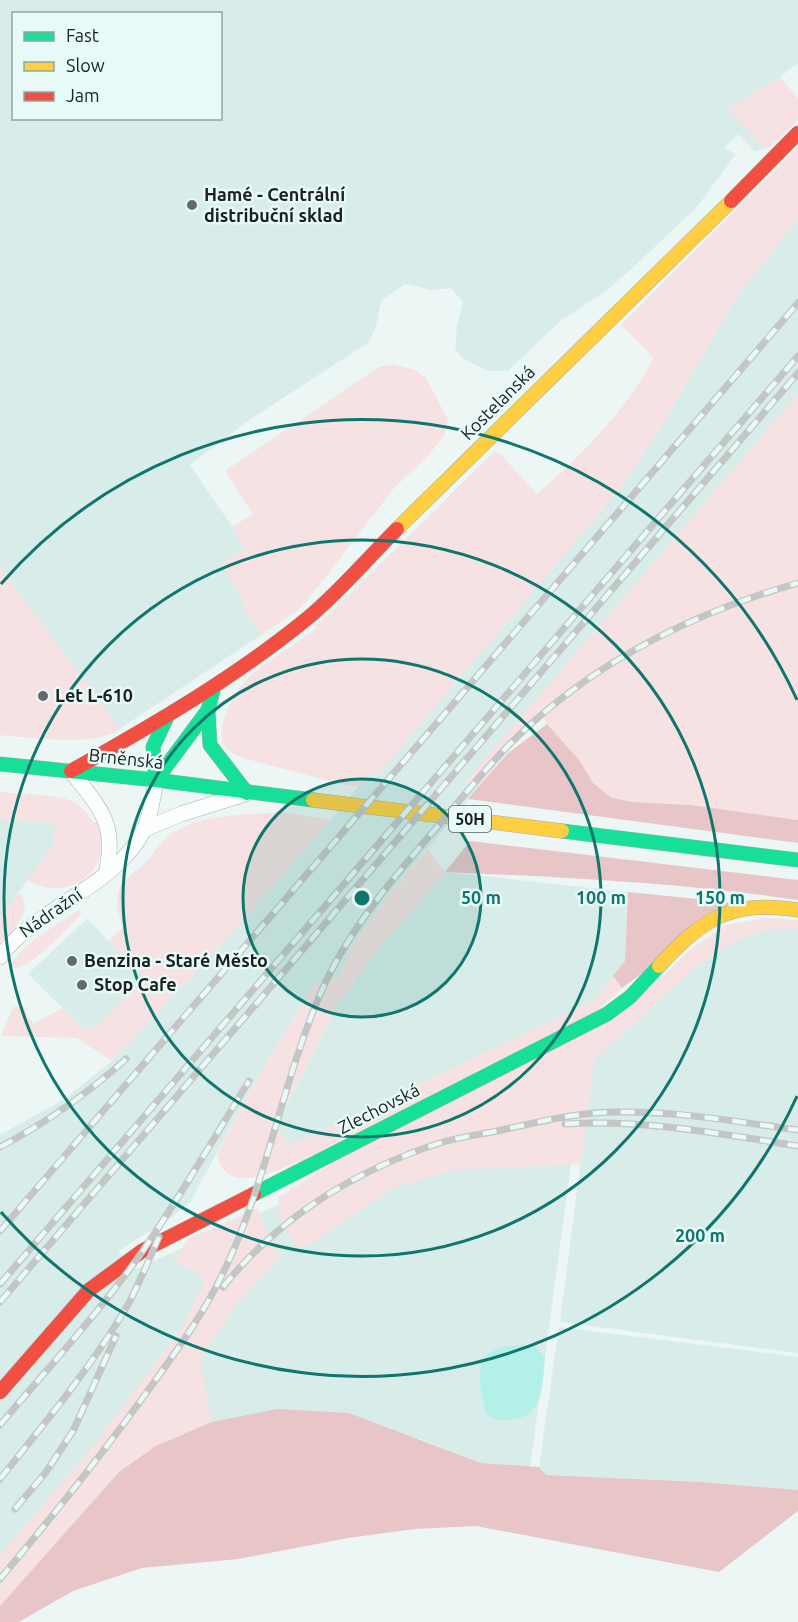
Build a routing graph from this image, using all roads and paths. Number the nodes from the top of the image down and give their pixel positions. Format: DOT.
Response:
graph roads {
  1 [pos="798,133"];
  2 [pos="214,687"];
  3 [pos="208,710"];
  4 [pos="167,717"];
  5 [pos="0,764"];
  6 [pos="71,771"];
  7 [pos="156,780"];
  8 [pos="247,793"];
  9 [pos="143,830"];
  10 [pos="798,860"];
  11 [pos="106,874"];
  12 [pos="798,910"];
  13 [pos="0,957"];
  14 [pos="0,1392"];
  1 -- 2 [label="main road, Kostelanská"];
  2 -- 3 [label="main road"];
  2 -- 4 [label="main road, Kostelanská"];
  3 -- 7 [label="main road"];
  3 -- 8 [label="main road"];
  4 -- 6 [label="main road, Kostelanská"];
  4 -- 7 [label="main road"];
  5 -- 6 [label="main road, Brněnská / 50H"];
  6 -- 7 [label="main road, Brněnská / 50H"];
  6 -- 11 [label="street"];
  7 -- 8 [label="main road, Brněnská / 50H"];
  7 -- 9 [label="street, Nádražní"];
  8 -- 9 [label="street"];
  8 -- 10 [label="main road, 50H"];
  9 -- 11 [label="street, Nádražní"];
  11 -- 13 [label="street, Nádražní"];
  12 -- 14 [label="main road, Zlechovská"];
}
